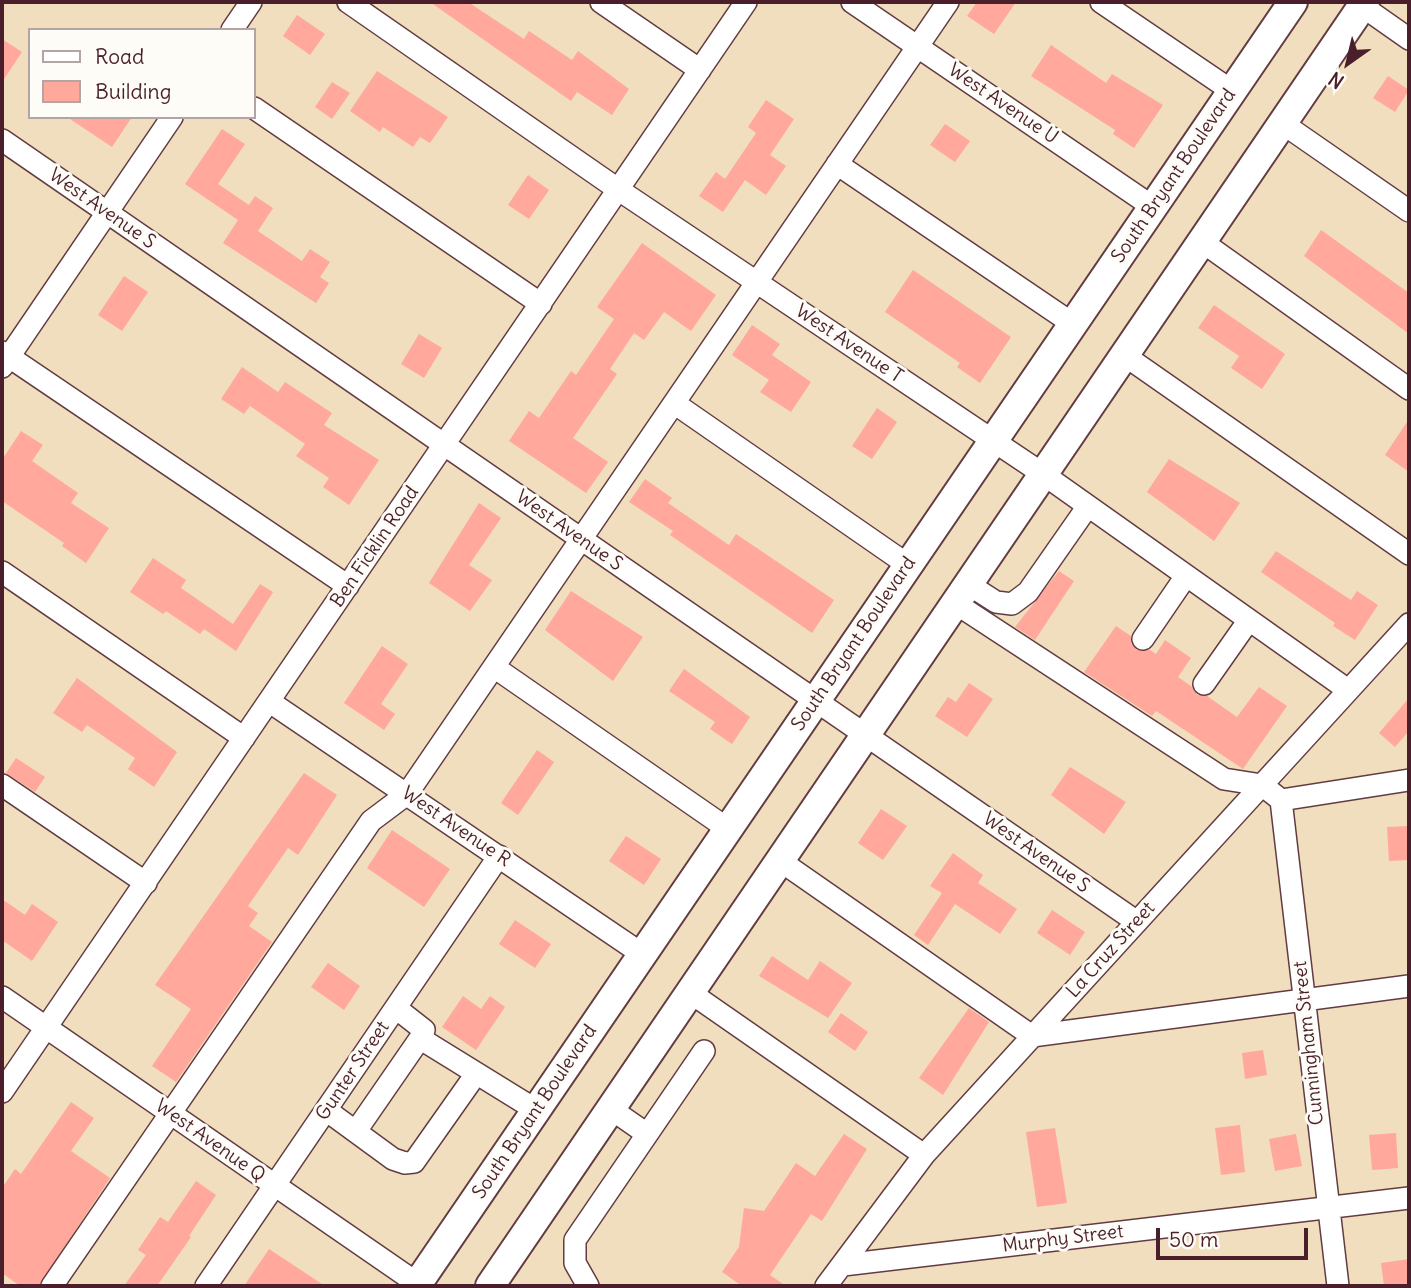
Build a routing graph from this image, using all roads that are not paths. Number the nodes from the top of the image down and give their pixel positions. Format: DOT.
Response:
graph roads {
  1 [pos="251,2"];
  2 [pos="348,2"];
  3 [pos="601,2"];
  4 [pos="746,2"];
  5 [pos="852,2"];
  6 [pos="948,2"];
  7 [pos="1101,2"];
  8 [pos="1293,2"];
  9 [pos="1364,4"];
  10 [pos="233,28"];
  11 [pos="1409,38"];
  12 [pos="917,46"];
  13 [pos="700,70"];
  14 [pos="1232,91"];
  15 [pos="256,109"];
  16 [pos="171,119"];
  17 [pos="1282,123"];
  18 [pos="2,140"];
  19 [pos="837,164"];
  20 [pos="619,190"];
  21 [pos="1153,207"];
  22 [pos="1409,211"];
  23 [pos="107,213"];
  24 [pos="1201,241"];
  25 [pos="756,282"];
  26 [pos="541,304"];
  27 [pos="1073,324"];
  28 [pos="1124,355"];
  29 [pos="4,358"];
  30 [pos="1409,389"];
  31 [pos="674,403"];
  32 [pos="993,440"];
  33 [pos="444,445"];
  34 [pos="1043,474"];
  35 [pos="1088,506"];
  36 [pos="581,539"];
  37 [pos="1409,554"];
  38 [pos="908,565"];
  39 [pos="2,572"];
  40 [pos="1186,576"];
  41 [pos="348,586"];
  42 [pos="962,593"];
  43 [pos="1249,620"];
  44 [pos="1409,624"];
  45 [pos="1143,639"];
  46 [pos="494,667"];
  47 [pos="1204,684"];
  48 [pos="1348,690"];
  49 [pos="816,701"];
  50 [pos="270,702"];
  51 [pos="865,735"];
  52 [pos="244,738"];
  53 [pos="1409,780"];
  54 [pos="2,785"];
  55 [pos="1262,785"];
  56 [pos="407,794"];
  57 [pos="1281,800"];
  58 [pos="728,830"];
  59 [pos="499,856"];
  60 [pos="779,860"];
  61 [pos="146,883"];
  62 [pos="1137,922"];
  63 [pos="642,954"];
  64 [pos="1409,986"];
  65 [pos="688,991"];
  66 [pos="2,997"];
  67 [pos="1304,1000"];
  68 [pos="396,1008"];
  69 [pos="46,1028"];
  70 [pos="1032,1036"];
  71 [pos="421,1039"];
  72 [pos="704,1051"];
  73 [pos="476,1074"];
  74 [pos="2,1092"];
  75 [pos="611,1109"];
  76 [pos="326,1110"];
  77 [pos="536,1110"];
  78 [pos="170,1113"];
  79 [pos="356,1131"];
  80 [pos="647,1134"];
  81 [pos="923,1155"];
  82 [pos="275,1185"];
  83 [pos="1409,1198"];
  84 [pos="1327,1208"];
  85 [pos="843,1265"];
  86 [pos="419,1285"];
  87 [pos="52,1286"];
  88 [pos="206,1286"];
  89 [pos="490,1286"];
  90 [pos="588,1286"];
  91 [pos="826,1286"];
  92 [pos="1338,1286"];
  1 -- 10 [label="street"];
  2 -- 20 [label="street, West Avenue T"];
  3 -- 13 [label="street"];
  4 -- 13 [label="street, Ben Ficklin Road"];
  5 -- 12 [label="street, West Avenue U"];
  6 -- 12 [label="street"];
  7 -- 14 [label="street"];
  8 -- 14 [label="main road, South Bryant Boulevard"];
  9 -- 11 [label="street"];
  9 -- 17 [label="main road"];
  12 -- 19 [label="street"];
  12 -- 21 [label="street, West Avenue U"];
  13 -- 20 [label="street, Ben Ficklin Road"];
  14 -- 21 [label="main road, South Bryant Boulevard"];
  15 -- 26 [label="street"];
  16 -- 23 [label="street"];
  17 -- 22 [label="street"];
  17 -- 24 [label="main road"];
  18 -- 23 [label="street, West Avenue S"];
  19 -- 25 [label="street"];
  19 -- 27 [label="street"];
  20 -- 25 [label="street, West Avenue T"];
  20 -- 26 [label="street, Ben Ficklin Road"];
  21 -- 27 [label="main road, South Bryant Boulevard"];
  23 -- 29 [label="street"];
  23 -- 33 [label="street, West Avenue S"];
  24 -- 28 [label="main road"];
  24 -- 30 [label="street"];
  25 -- 31 [label="street"];
  25 -- 32 [label="street, West Avenue T"];
  26 -- 33 [label="street, Ben Ficklin Road"];
  27 -- 32 [label="main road, South Bryant Boulevard"];
  28 -- 34 [label="main road"];
  28 -- 37 [label="street"];
  29 -- 41 [label="street"];
  31 -- 36 [label="street"];
  31 -- 38 [label="street"];
  32 -- 34 [label="street, West Avenue T"];
  32 -- 38 [label="main road, South Bryant Boulevard"];
  33 -- 36 [label="street, West Avenue S"];
  33 -- 41 [label="street, Ben Ficklin Road"];
  34 -- 35 [label="street, West Avenue T"];
  34 -- 42 [label="main road"];
  35 -- 40 [label="street, West Avenue T"];
  35 -- 42 [label="street"];
  36 -- 46 [label="street"];
  36 -- 49 [label="street, West Avenue S"];
  38 -- 49 [label="main road, South Bryant Boulevard"];
  39 -- 52 [label="street"];
  40 -- 43 [label="street, West Avenue T"];
  40 -- 45 [label="street"];
  41 -- 50 [label="street, Ben Ficklin Road"];
  42 -- 51 [label="main road"];
  42 -- 55 [label="street"];
  43 -- 47 [label="street"];
  43 -- 48 [label="street, West Avenue T"];
  44 -- 48 [label="street, La Cruz Street"];
  46 -- 56 [label="street"];
  46 -- 58 [label="street"];
  48 -- 55 [label="street, La Cruz Street"];
  49 -- 51 [label="street, West Avenue S"];
  49 -- 58 [label="main road, South Bryant Boulevard"];
  50 -- 52 [label="street, Ben Ficklin Road"];
  50 -- 56 [label="street, West Avenue R"];
  51 -- 60 [label="main road"];
  51 -- 62 [label="street, West Avenue S"];
  52 -- 61 [label="street, Ben Ficklin Road"];
  53 -- 57 [label="street"];
  54 -- 61 [label="street"];
  55 -- 57 [label="street"];
  55 -- 62 [label="street, La Cruz Street"];
  56 -- 59 [label="street, West Avenue R"];
  56 -- 78 [label="street"];
  57 -- 67 [label="street, Cunningham Street"];
  58 -- 63 [label="main road, South Bryant Boulevard"];
  59 -- 63 [label="street, West Avenue R"];
  59 -- 68 [label="street, Gunter Street"];
  60 -- 65 [label="main road"];
  60 -- 70 [label="street"];
  61 -- 69 [label="street, Ben Ficklin Road"];
  62 -- 70 [label="street, La Cruz Street"];
  63 -- 77 [label="main road, South Bryant Boulevard"];
  64 -- 67 [label="street"];
  65 -- 75 [label="main road"];
  65 -- 81 [label="street"];
  66 -- 69 [label="street, West Avenue Q"];
  67 -- 70 [label="street"];
  67 -- 84 [label="street, Cunningham Street"];
  68 -- 71 [label="street"];
  68 -- 76 [label="street, Gunter Street"];
  69 -- 74 [label="street, Ben Ficklin Road"];
  69 -- 78 [label="street, West Avenue Q"];
  70 -- 81 [label="street, La Cruz Street"];
  71 -- 73 [label="street"];
  71 -- 79 [label="street"];
  72 -- 80 [label="street"];
  73 -- 77 [label="street"];
  73 -- 79 [label="street"];
  75 -- 80 [label="street"];
  75 -- 89 [label="main road"];
  76 -- 79 [label="street"];
  76 -- 82 [label="street, Gunter Street"];
  77 -- 86 [label="main road, South Bryant Boulevard"];
  78 -- 82 [label="street, West Avenue Q"];
  78 -- 87 [label="street"];
  80 -- 90 [label="street"];
  81 -- 85 [label="street, La Cruz Street"];
  82 -- 86 [label="street, West Avenue Q"];
  82 -- 88 [label="street, Gunter Street"];
  83 -- 84 [label="street, Murphy Street"];
  84 -- 85 [label="street, Murphy Street"];
  84 -- 92 [label="street, Cunningham Street"];
  85 -- 91 [label="street, La Cruz Street"];
}
